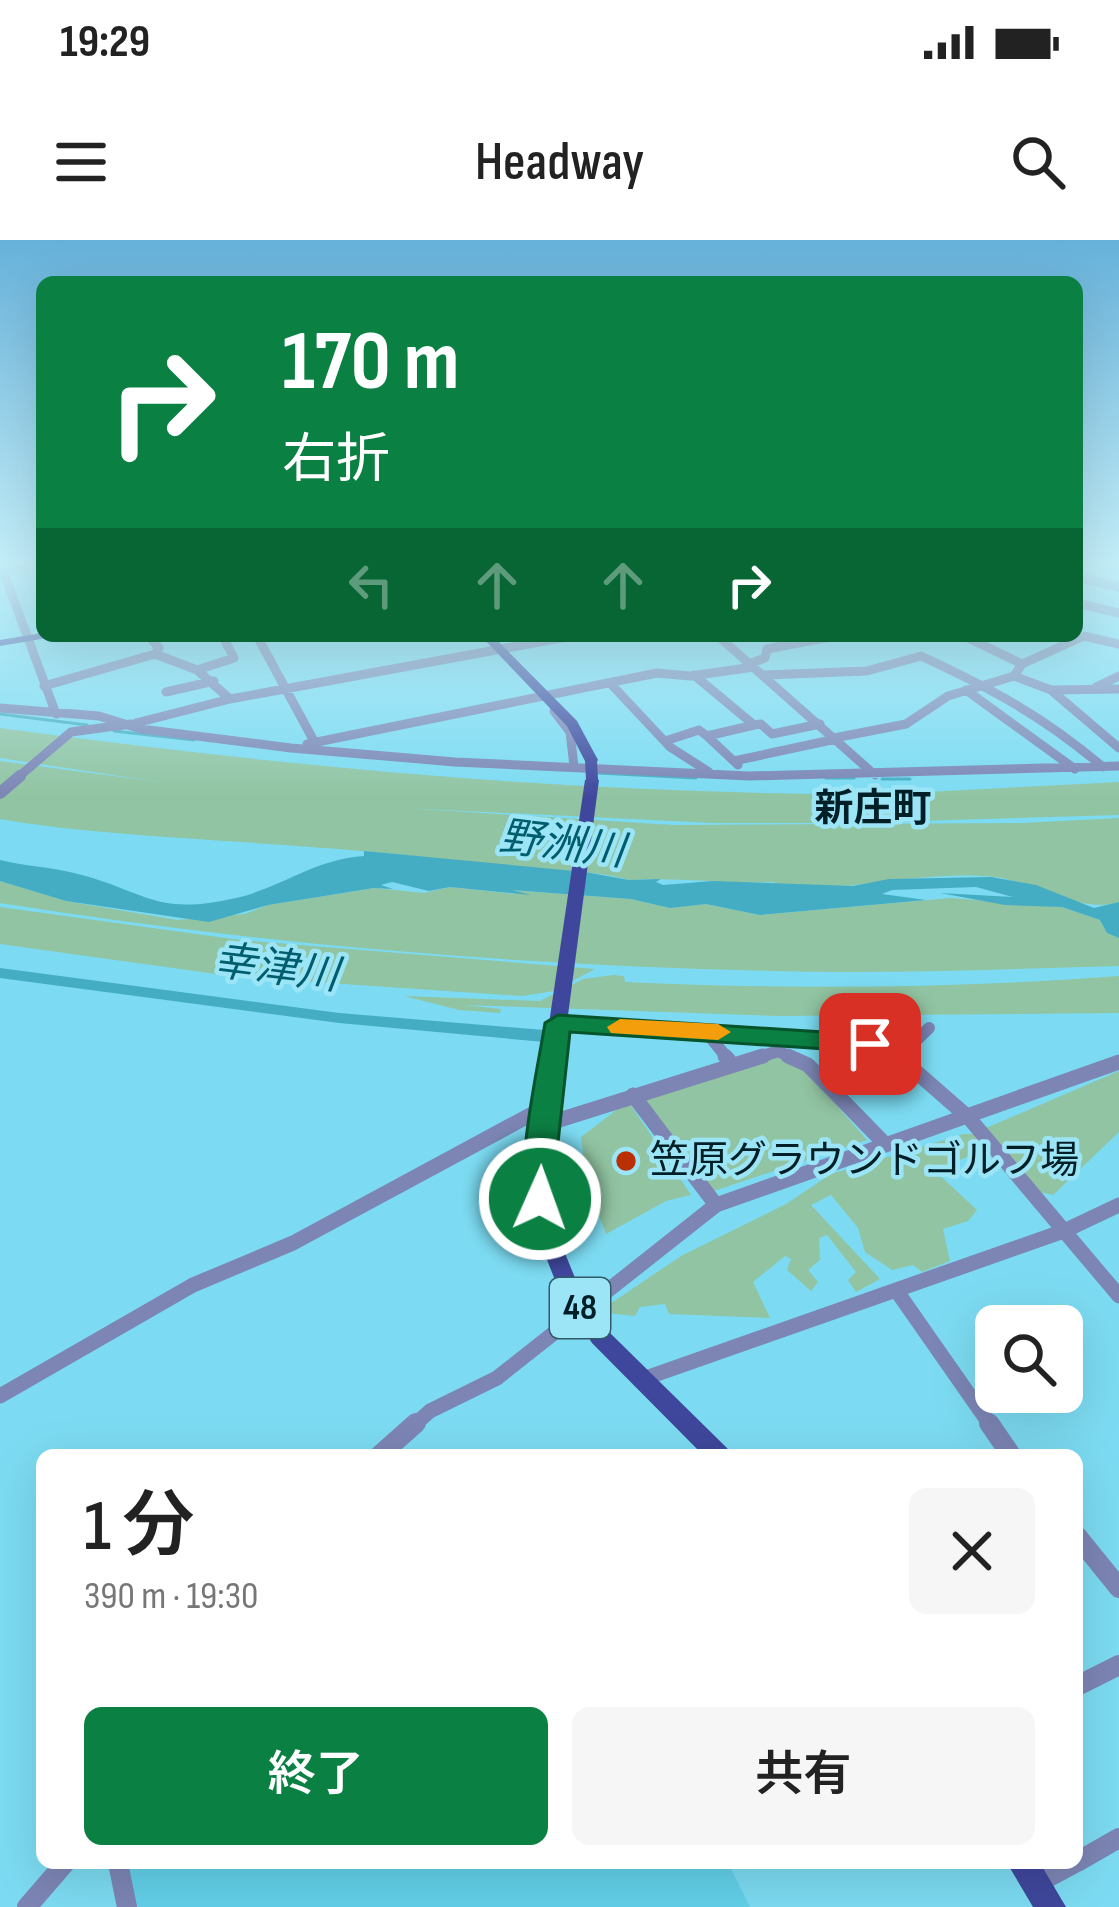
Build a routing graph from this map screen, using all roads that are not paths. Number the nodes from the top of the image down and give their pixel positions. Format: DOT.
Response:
graph roads {
  1 [pos="27,643"];
  2 [pos="154,643"];
  3 [pos="226,643"];
  4 [pos="260,643"];
  5 [pos="493,643"];
  6 [pos="537,643"];
  7 [pos="726,643"];
  8 [pos="799,643"];
  9 [pos="978,643"];
  10 [pos="1069,643"];
  11 [pos="500,650"];
  12 [pos="155,654"];
  13 [pos="1022,664"];
  14 [pos="753,665"];
  15 [pos="197,670"];
  16 [pos="694,675"];
  17 [pos="764,675"];
  18 [pos="1015,676"];
  19 [pos="1119,676"];
  20 [pos="214,682"];
  21 [pos="987,683"];
  22 [pos="611,684"];
  23 [pos="44,686"];
  24 [pos="1091,689"];
  25 [pos="1119,689"];
  26 [pos="283,690"];
  27 [pos="966,690"];
  28 [pos="1051,690"];
  29 [pos="166,692"];
  30 [pos="547,697"];
  31 [pos="230,699"];
  32 [pos="206,705"];
  33 [pos="0,708"];
  34 [pos="56,714"];
  35 [pos="1081,715"];
  36 [pos="1049,721"];
  37 [pos="116,724"];
  38 [pos="820,724"];
  39 [pos="754,725"];
  40 [pos="1019,728"];
  41 [pos="707,736"];
  42 [pos="835,739"];
  43 [pos="665,741"];
  44 [pos="315,742"];
  45 [pos="291,748"];
  46 [pos="1119,748"];
  47 [pos="721,749"];
  48 [pos="688,756"];
  49 [pos="734,761"];
  50 [pos="574,766"];
  51 [pos="1119,766"];
  52 [pos="1103,767"];
  53 [pos="1075,769"];
  54 [pos="713,775"];
  55 [pos="875,775"];
  56 [pos="748,776"];
  57 [pos="0,793"];
  58 [pos="558,1023"];
  59 [pos="929,1028"];
  60 [pos="707,1033"];
  61 [pos="902,1058"];
  62 [pos="1119,1062"];
  63 [pos="731,1063"];
  64 [pos="826,1084"];
  65 [pos="634,1095"];
  66 [pos="550,1117"];
  67 [pos="969,1118"];
  68 [pos="885,1144"];
  69 [pos="716,1205"];
  70 [pos="1119,1205"];
  71 [pos="1064,1231"];
  72 [pos="896,1290"];
  73 [pos="1119,1296"];
  74 [pos="580,1308"];
  75 [pos="640,1380"];
  76 [pos="0,1396"];
  77 [pos="387,1449"];
  78 [pos="713,1449"];
  79 [pos="1007,1449"];
  80 [pos="1083,1543"];
  81 [pos="1119,1588"];
  82 [pos="1119,1665"];
  83 [pos="1083,1683"];
  84 [pos="1119,1838"];
  85 [pos="1083,1858"];
  86 [pos="59,1869"];
  87 [pos="119,1869"];
  88 [pos="1064,1869"];
  89 [pos="1037,1885"];
  90 [pos="27,1907"];
  91 [pos="128,1907"];
  1 -- 23 [label="street"];
  2 -- 12 [label="street"];
  3 -- 15 [label="street"];
  4 -- 26 [label="street"];
  5 -- 11 [label="main road, 48"];
  6 -- 11 [label="street"];
  7 -- 14 [label="street"];
  8 -- 14 [label="street"];
  9 -- 13 [label="street"];
  10 -- 13 [label="street"];
  11 -- 26 [label="street"];
  11 -- 30 [label="main road, 48"];
  12 -- 15 [label="street"];
  12 -- 23 [label="street"];
  13 -- 18 [label="street"];
  14 -- 16 [label="street"];
  14 -- 17 [label="street"];
  15 -- 20 [label="street"];
  16 -- 22 [label="street"];
  16 -- 39 [label="street"];
  17 -- 21 [label="street"];
  17 -- 38 [label="street"];
  18 -- 21 [label="street"];
  18 -- 28 [label="street"];
  19 -- 24 [label="street"];
  20 -- 29 [label="street"];
  20 -- 31 [label="street"];
  21 -- 27 [label="street"];
  21 -- 36 [label="street"];
  22 -- 30 [label="street"];
  22 -- 43 [label="street"];
  23 -- 34 [label="street"];
  24 -- 25 [label="street"];
  24 -- 28 [label="street"];
  26 -- 31 [label="street"];
  26 -- 44 [label="street"];
  27 -- 40 [label="street"];
  27 -- 42 [label="street"];
  28 -- 35 [label="street"];
  30 -- 44 [label="street"];
  30 -- 50 [label="street"];
  30 -- 58 [label="main road, 48, bridge"];
  31 -- 32 [label="street"];
  32 -- 37 [label="street"];
  32 -- 37 [label="street, bridge"];
  33 -- 34 [label="street"];
  34 -- 37 [label="street"];
  35 -- 36 [label="street"];
  35 -- 46 [label="street"];
  36 -- 40 [label="street"];
  36 -- 52 [label="street"];
  37 -- 45 [label="street"];
  37 -- 57 [label="street"];
  38 -- 39 [label="street"];
  38 -- 42 [label="street"];
  39 -- 41 [label="street"];
  40 -- 53 [label="street"];
  41 -- 43 [label="street"];
  41 -- 47 [label="street"];
  42 -- 49 [label="street"];
  42 -- 55 [label="street"];
  43 -- 48 [label="street"];
  44 -- 45 [label="street"];
  45 -- 50 [label="street"];
  47 -- 48 [label="street"];
  47 -- 49 [label="street"];
  48 -- 54 [label="street"];
  49 -- 56 [label="street"];
  50 -- 54 [label="street"];
  51 -- 52 [label="street"];
  52 -- 53 [label="street"];
  53 -- 55 [label="street"];
  54 -- 56 [label="street"];
  55 -- 56 [label="street"];
  58 -- 60 [label="street"];
  58 -- 66 [label="main road, 48"];
  59 -- 61 [label="street"];
  60 -- 61 [label="street"];
  60 -- 63 [label="street"];
  61 -- 64 [label="street"];
  61 -- 67 [label="street"];
  62 -- 67 [label="street"];
  63 -- 64 [label="street"];
  63 -- 65 [label="street"];
  64 -- 68 [label="street"];
  65 -- 66 [label="street"];
  65 -- 69 [label="street"];
  66 -- 74 [label="main road, 48"];
  66 -- 76 [label="street"];
  67 -- 68 [label="street"];
  67 -- 71 [label="street"];
  68 -- 69 [label="street"];
  69 -- 74 [label="street"];
  70 -- 71 [label="street"];
  71 -- 72 [label="street"];
  71 -- 73 [label="street"];
  72 -- 75 [label="street"];
  72 -- 79 [label="street"];
  74 -- 75 [label="main road, 48"];
  74 -- 77 [label="street"];
  75 -- 78 [label="main road, 48"];
  80 -- 81 [label="street"];
  82 -- 83 [label="street"];
  84 -- 85 [label="street"];
  86 -- 90 [label="street"];
  87 -- 91 [label="street"];
  88 -- 89 [label="street"];
}
